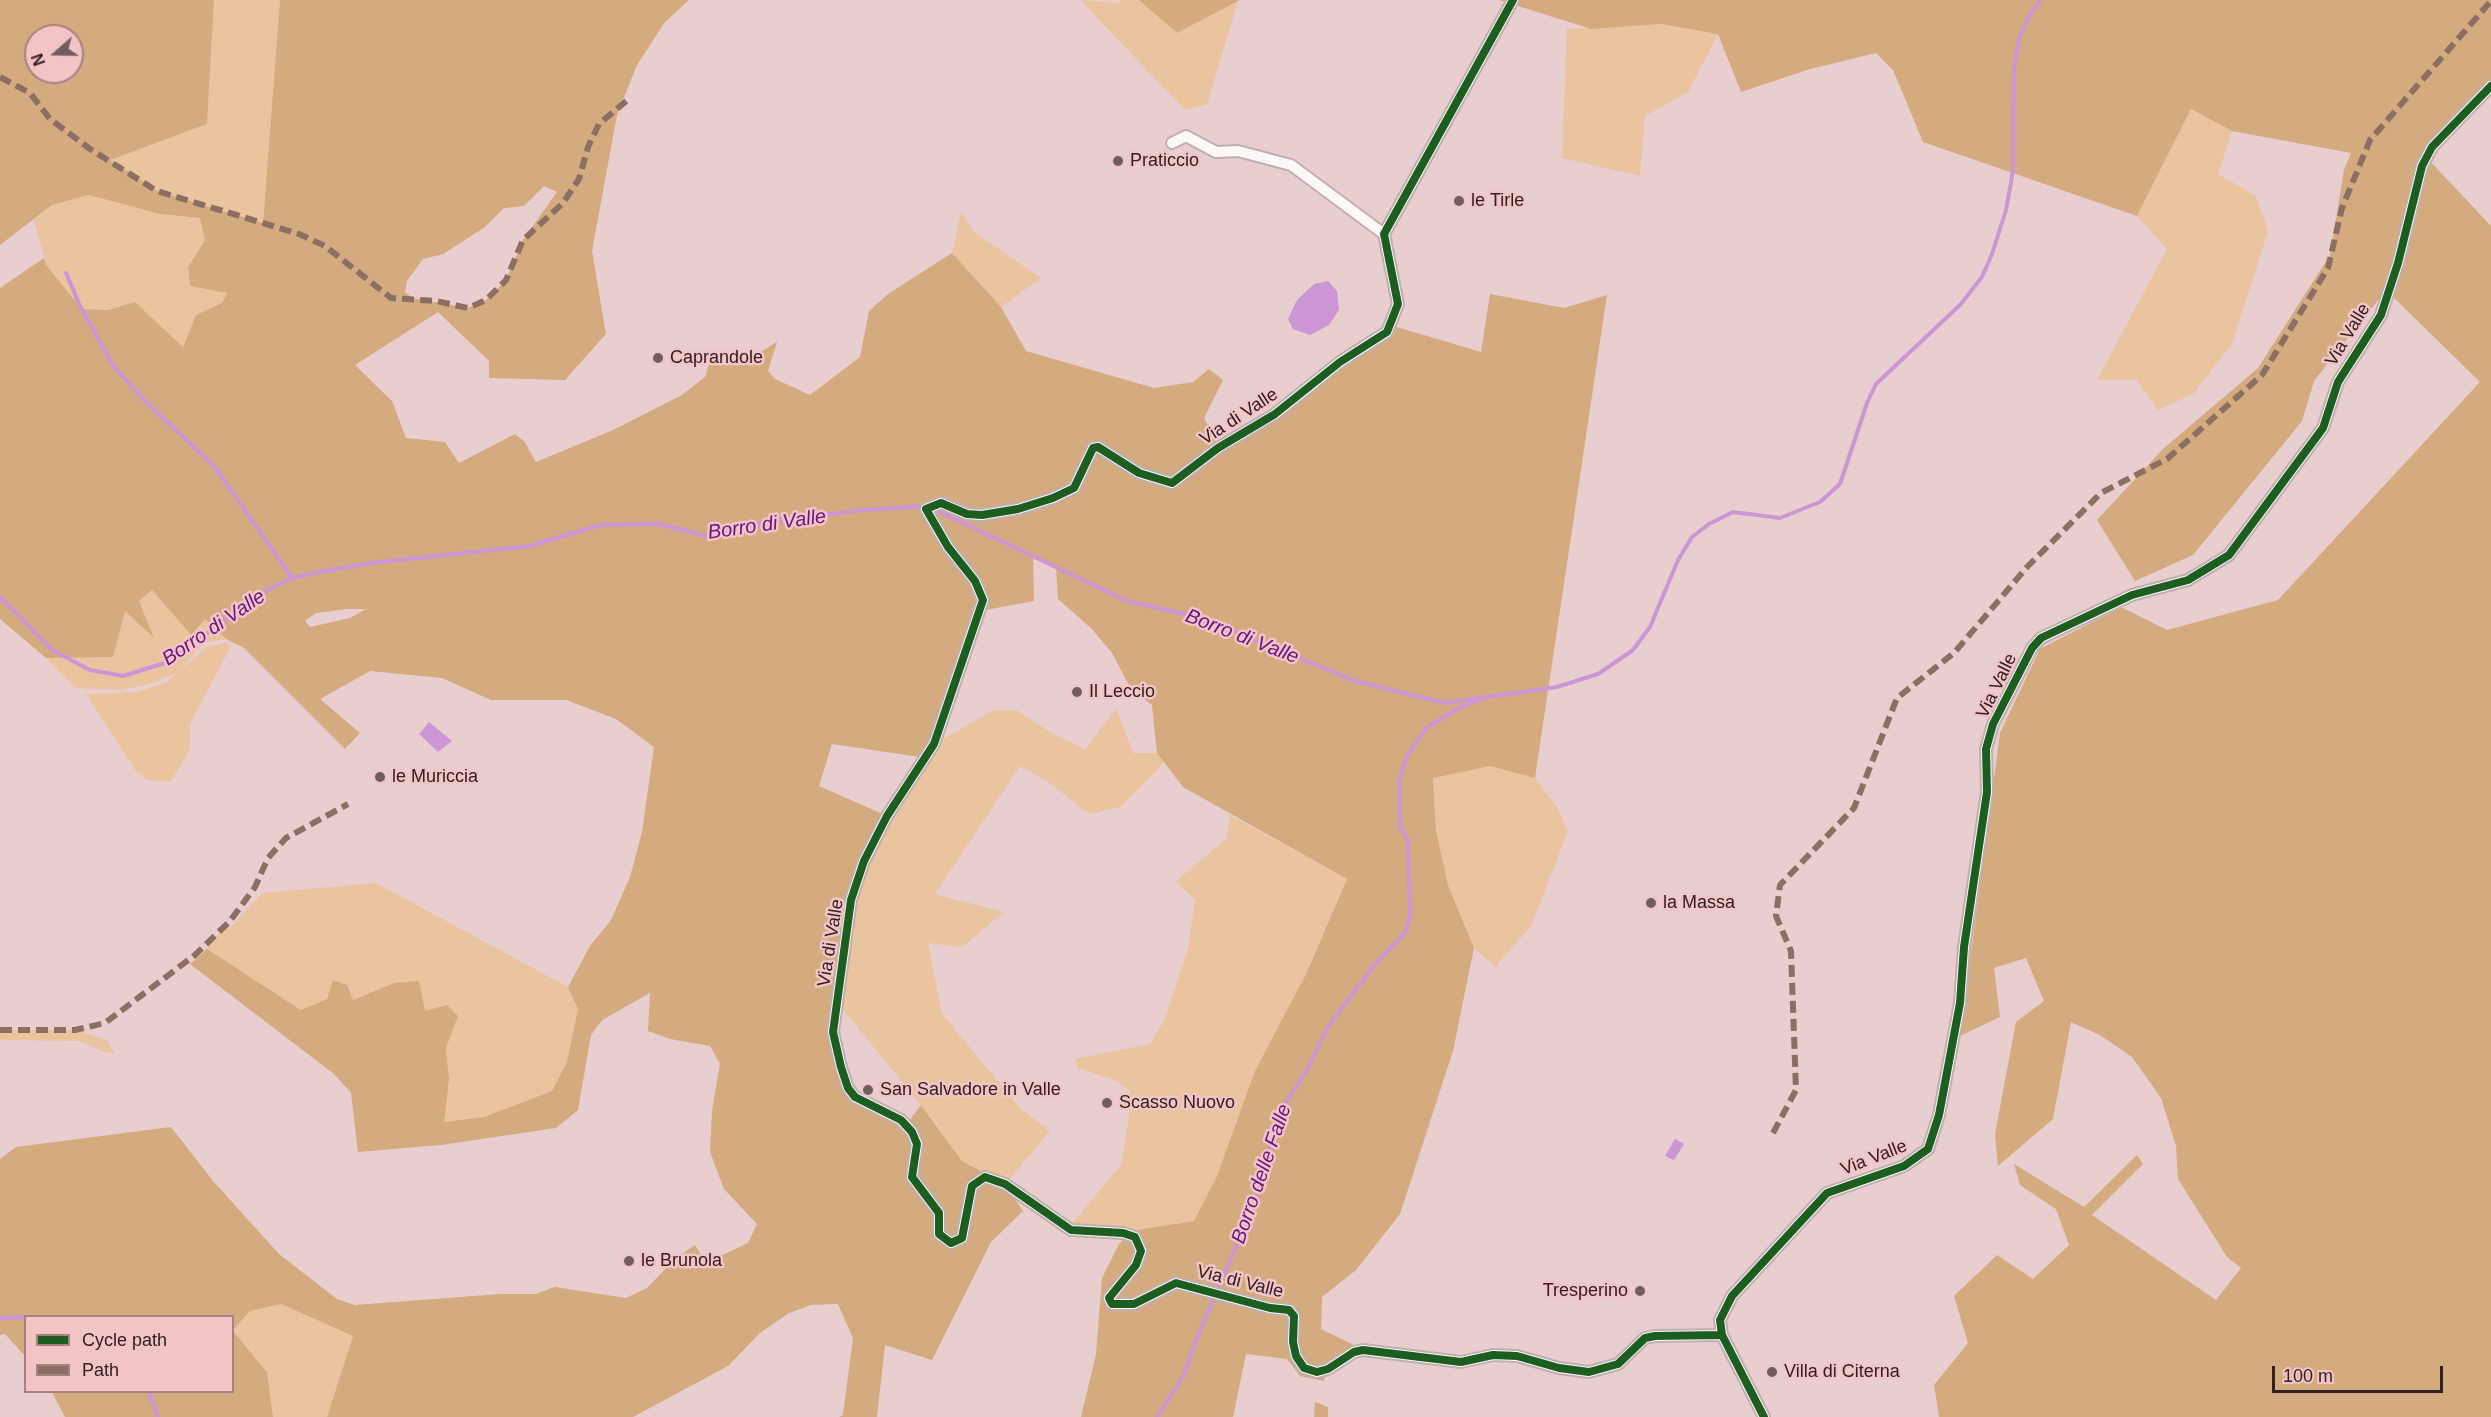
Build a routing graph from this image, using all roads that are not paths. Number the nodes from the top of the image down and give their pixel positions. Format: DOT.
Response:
graph roads {
  1 [pos="1513,0"];
  2 [pos="2491,87"];
  3 [pos="1172,143"];
  4 [pos="1384,234"];
  5 [pos="1722,1335"];
  6 [pos="1764,1417"];
  1 -- 4 [label="street"];
  2 -- 5 [label="street, Via Valle"];
  3 -- 4 [label="street"];
  4 -- 5 [label="street, Via di Valle"];
  5 -- 6 [label="street"];
}
